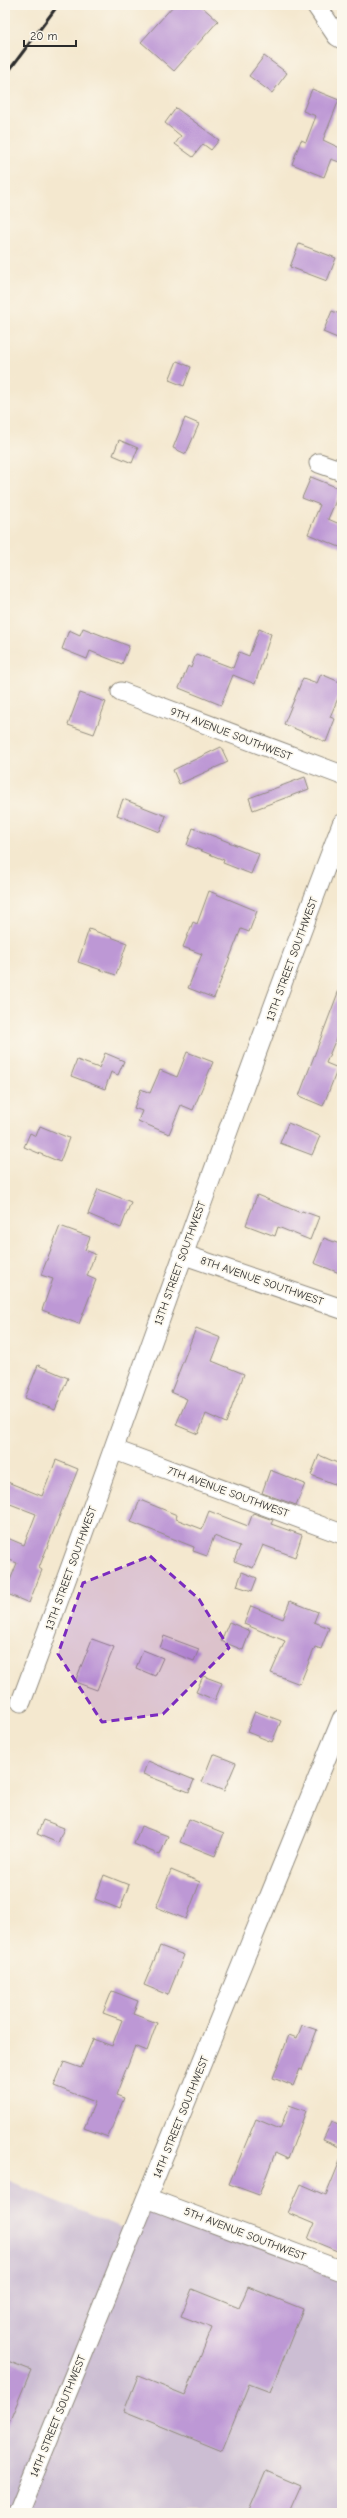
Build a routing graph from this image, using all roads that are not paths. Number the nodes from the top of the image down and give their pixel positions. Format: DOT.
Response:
graph roads {
  1 [pos="316,5"];
  2 [pos="342,38"];
  3 [pos="319,464"];
  4 [pos="342,471"];
  5 [pos="121,692"];
  6 [pos="342,775"];
  7 [pos="342,824"];
  8 [pos="182,1254"];
  9 [pos="342,1309"];
  10 [pos="115,1450"];
  11 [pos="342,1534"];
  12 [pos="21,1702"];
  13 [pos="342,1720"];
  14 [pos="148,2198"];
  15 [pos="342,2271"];
  16 [pos="18,2513"];
  1 -- 2 [label="street"];
  3 -- 4 [label="street"];
  5 -- 6 [label="street, 9TH AVENUE SOUTHWEST"];
  7 -- 8 [label="street, 13TH STREET SOUTHWEST"];
  8 -- 9 [label="street, 8TH AVENUE SOUTHWEST"];
  8 -- 10 [label="street, 13TH STREET SOUTHWEST"];
  10 -- 11 [label="street, 7TH AVENUE SOUTHWEST"];
  10 -- 12 [label="street, 13TH STREET SOUTHWEST"];
  13 -- 14 [label="street, 14TH STREET SOUTHWEST"];
  14 -- 15 [label="street, 5TH AVENUE SOUTHWEST"];
  14 -- 16 [label="street, 14TH STREET SOUTHWEST"];
}
